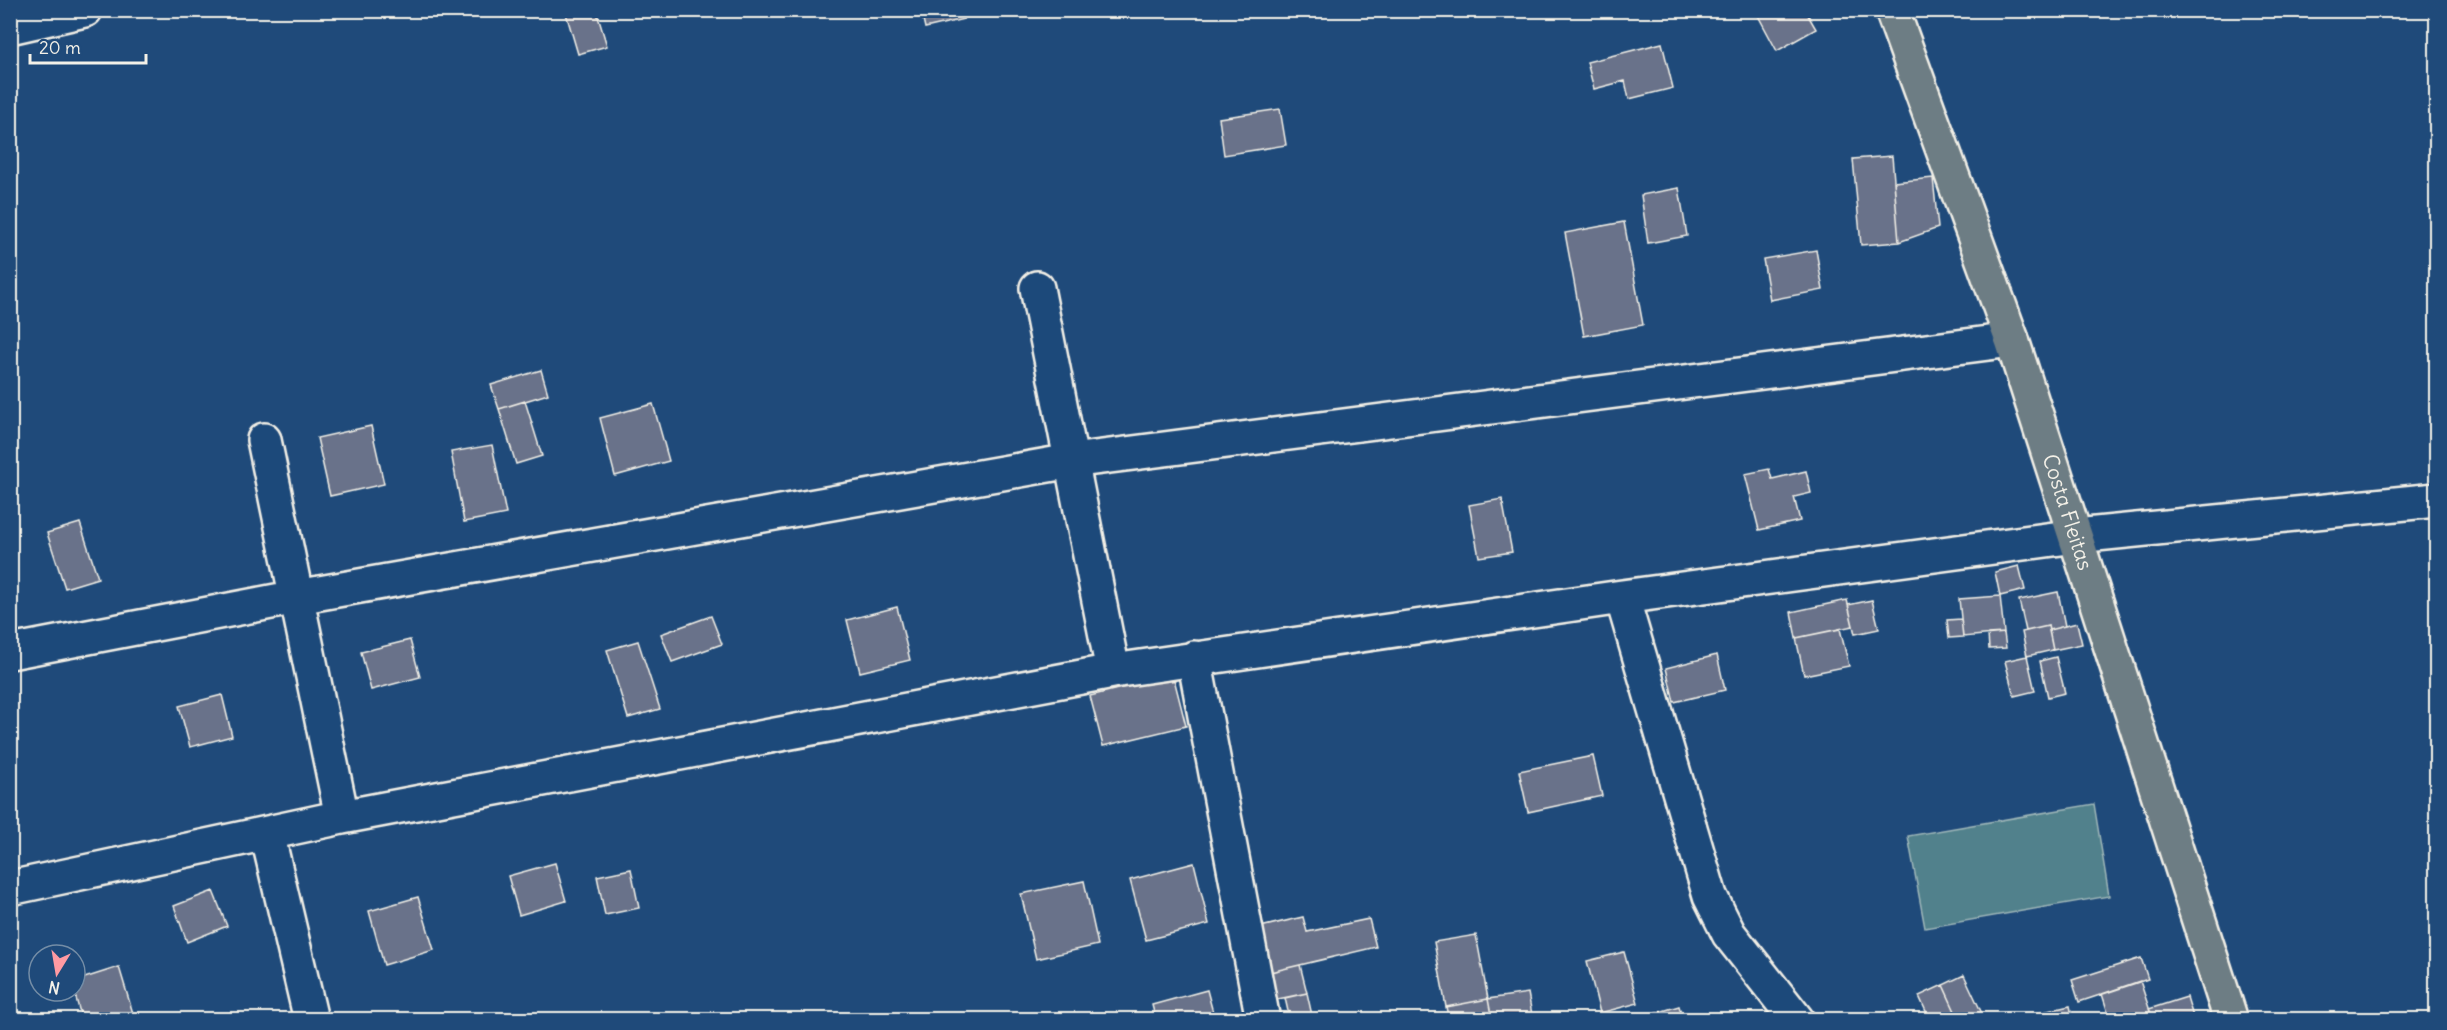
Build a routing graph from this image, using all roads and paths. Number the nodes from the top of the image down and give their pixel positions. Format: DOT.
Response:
graph roads {
  1 [pos="85,10"];
  2 [pos="1892,10"];
  3 [pos="10,27"];
  4 [pos="1037,288"];
  5 [pos="2012,340"];
  6 [pos="264,440"];
  7 [pos="1071,461"];
  8 [pos="2436,500"];
  9 [pos="2076,536"];
  10 [pos="297,597"];
  11 [pos="1622,597"];
  12 [pos="10,652"];
  13 [pos="1194,658"];
  14 [pos="1113,671"];
  15 [pos="342,817"];
  16 [pos="267,833"];
  17 [pos="10,888"];
  18 [pos="311,1020"];
  19 [pos="1263,1020"];
  20 [pos="1797,1020"];
  21 [pos="2230,1020"];
  1 -- 3 [label="street"];
  2 -- 5 [label="main road, Costa Fleitas"];
  4 -- 7 [label="street"];
  5 -- 7 [label="street"];
  5 -- 9 [label="main road, Costa Fleitas"];
  6 -- 10 [label="street"];
  7 -- 10 [label="street"];
  7 -- 14 [label="street"];
  8 -- 9 [label="street"];
  9 -- 11 [label="street"];
  9 -- 21 [label="main road, Costa Fleitas"];
  10 -- 12 [label="street"];
  10 -- 15 [label="street"];
  11 -- 13 [label="street"];
  11 -- 20 [label="street"];
  13 -- 14 [label="street"];
  13 -- 19 [label="street"];
  14 -- 15 [label="street"];
  15 -- 16 [label="street"];
  16 -- 17 [label="street"];
  16 -- 18 [label="street"];
}
